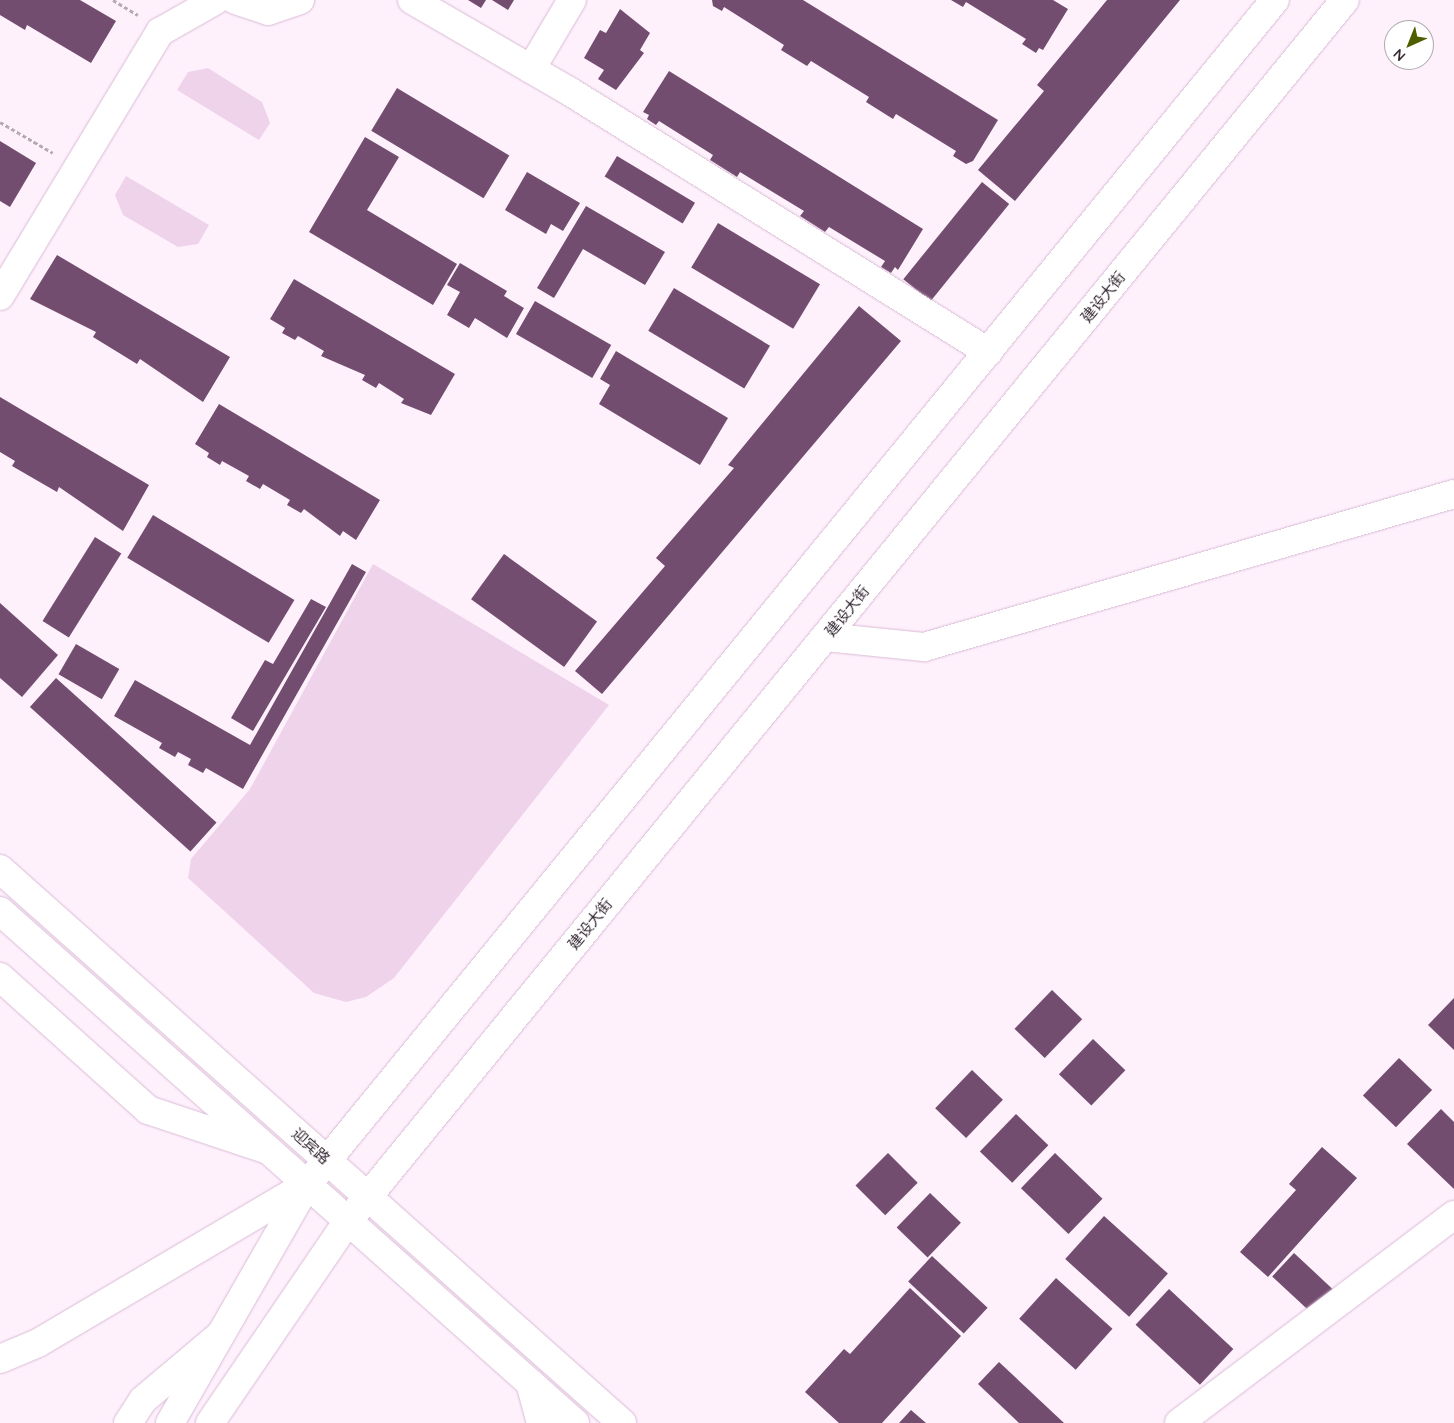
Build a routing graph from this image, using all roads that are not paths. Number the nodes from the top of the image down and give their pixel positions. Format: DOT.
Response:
graph roads {
  1 [pos="216,0"];
  2 [pos="235,0"];
  3 [pos="300,0"];
  4 [pos="412,0"];
  5 [pos="572,0"];
  6 [pos="1275,0"];
  7 [pos="1345,0"];
  8 [pos="531,69"];
  9 [pos="0,296"];
  10 [pos="988,352"];
  11 [pos="1454,494"];
  12 [pos="825,637"];
  13 [pos="0,869"];
  14 [pos="0,911"];
  15 [pos="0,977"];
  16 [pos="268,1150"];
  17 [pos="328,1160"];
  18 [pos="307,1185"];
  19 [pos="368,1197"];
  20 [pos="1454,1215"];
  21 [pos="348,1221"];
  22 [pos="222,1334"];
  23 [pos="0,1359"];
  24 [pos="239,1381"];
  25 [pos="530,1383"];
  26 [pos="128,1423"];
  27 [pos="170,1423"];
  28 [pos="210,1423"];
  29 [pos="227,1423"];
  30 [pos="541,1423"];
  31 [pos="575,1423"];
  32 [pos="622,1423"];
  33 [pos="1179,1423"];
  1 -- 9 [label="main road"];
  2 -- 3 [label="main road"];
  4 -- 8 [label="main road"];
  5 -- 8 [label="main road"];
  6 -- 10 [label="main road"];
  7 -- 12 [label="main road, 建设大街"];
  8 -- 10 [label="main road"];
  10 -- 17 [label="main road"];
  11 -- 12 [label="main road"];
  12 -- 19 [label="main road, 建设大街"];
  13 -- 17 [label="main road, 迎宾路"];
  14 -- 16 [label="main road, 迎宾路"];
  15 -- 16 [label="main road"];
  16 -- 18 [label="main road, 迎宾路"];
  17 -- 18 [label="main road"];
  17 -- 19 [label="main road, 迎宾路"];
  18 -- 21 [label="main road, 迎宾路"];
  18 -- 22 [label="main road"];
  18 -- 23 [label="main road"];
  19 -- 21 [label="main road, 建设大街"];
  19 -- 32 [label="main road, 迎宾路"];
  20 -- 33 [label="main road"];
  21 -- 24 [label="main road, 建设大街"];
  21 -- 25 [label="main road, 迎宾路"];
  22 -- 26 [label="main road"];
  22 -- 27 [label="main road"];
  24 -- 28 [label="main road, 建设大街"];
  24 -- 29 [label="main road"];
  25 -- 30 [label="main road"];
  25 -- 31 [label="main road, 迎宾路"];
}
